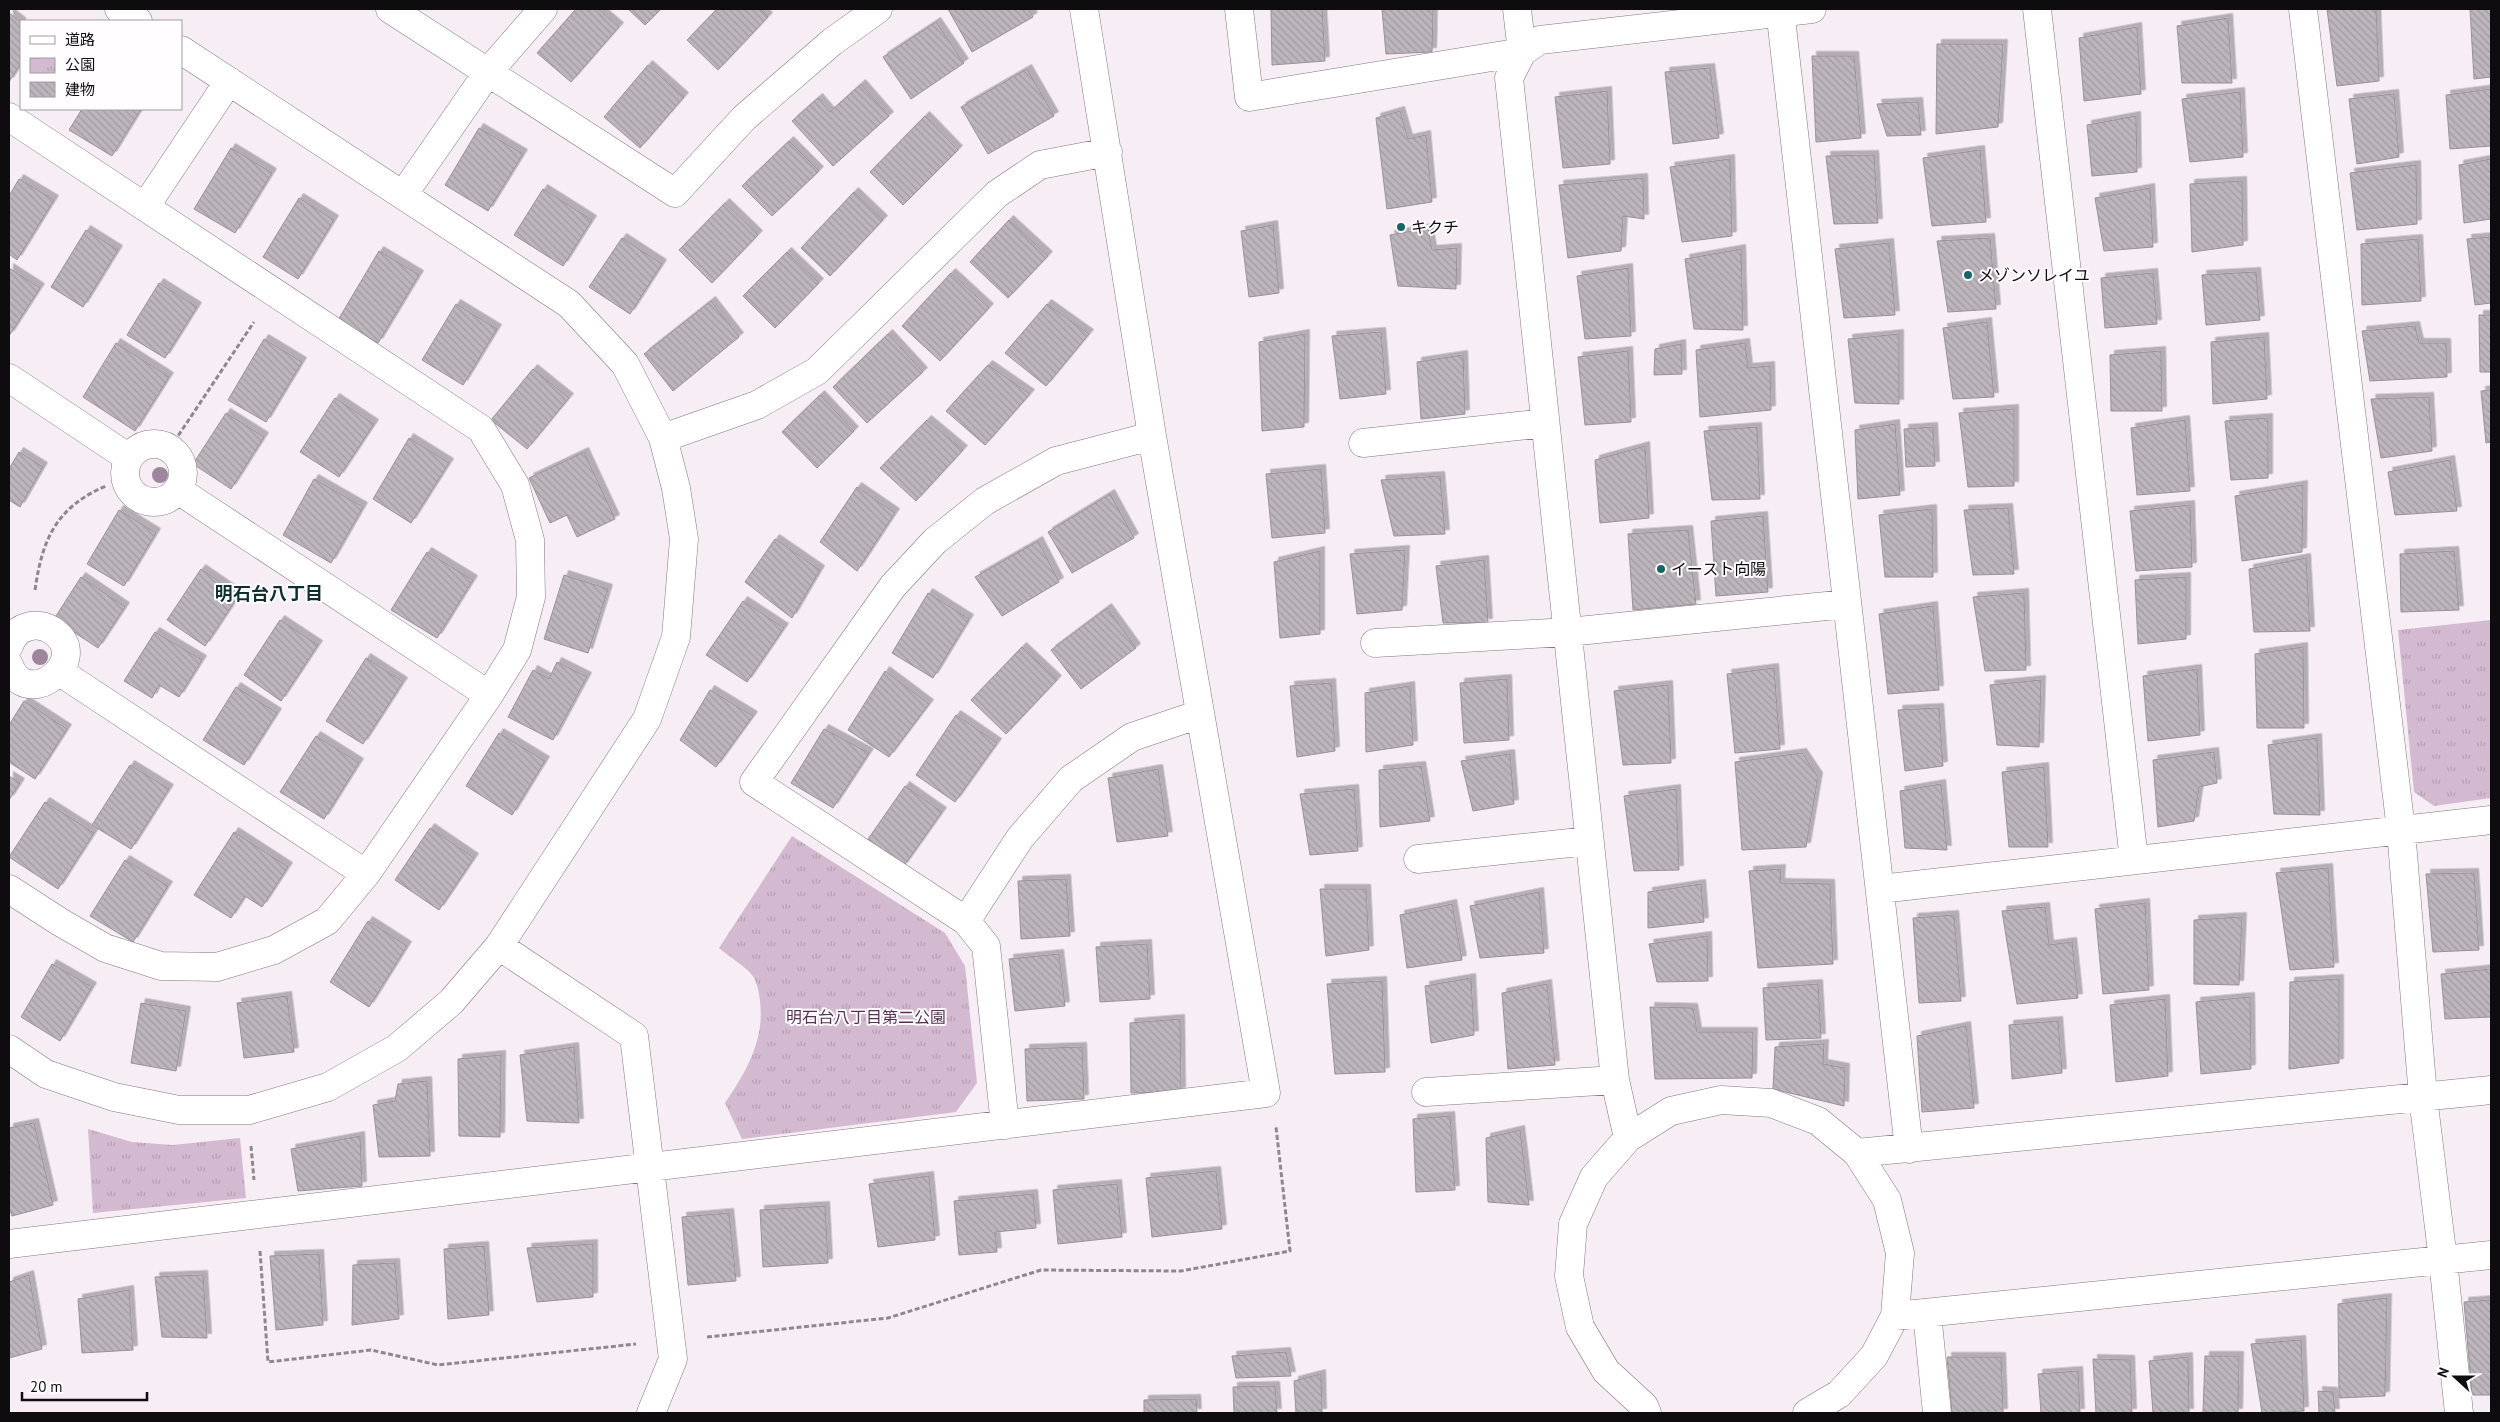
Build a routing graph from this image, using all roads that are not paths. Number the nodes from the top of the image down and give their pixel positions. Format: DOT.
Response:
graph roads {
  1 [pos="119,9"];
  2 [pos="390,9"];
  3 [pos="543,9"];
  4 [pos="878,9"];
  5 [pos="1084,9"];
  6 [pos="1239,9"];
  7 [pos="1517,9"];
  8 [pos="1812,9"];
  9 [pos="2037,9"];
  10 [pos="2303,9"];
  11 [pos="1780,10"];
  12 [pos="136,20"];
  13 [pos="182,51"];
  14 [pos="1522,52"];
  15 [pos="488,72"];
  16 [pos="229,81"];
  17 [pos="9,117"];
  18 [pos="1108,152"];
  19 [pos="403,195"];
  20 [pos="145,207"];
  21 [pos="9,378"];
  22 [pos="1545,423"];
  23 [pos="1152,436"];
  24 [pos="663,438"];
  25 [pos="1363,443"];
  26 [pos="127,467"];
  27 [pos="178,490"];
  28 [pos="1847,604"];
  29 [pos="1568,632"];
  30 [pos="1375,643"];
  31 [pos="9,647"];
  32 [pos="60,672"];
  33 [pos="490,695"];
  34 [pos="1200,714"];
  35 [pos="2491,820"];
  36 [pos="2401,830"];
  37 [pos="1589,841"];
  38 [pos="1418,859"];
  39 [pos="2134,860"];
  40 [pos="366,874"];
  41 [pos="9,889"];
  42 [pos="1880,889"];
  43 [pos="966,921"];
  44 [pos="499,946"];
  45 [pos="9,1049"];
  46 [pos="1614,1080"];
  47 [pos="2491,1090"];
  48 [pos="1426,1092"];
  49 [pos="2423,1097"];
  50 [pos="1005,1125"];
  51 [pos="1628,1138"];
  52 [pos="1909,1149"];
  53 [pos="1858,1154"];
  54 [pos="650,1168"];
  55 [pos="9,1244"];
  56 [pos="2491,1254"];
  57 [pos="2443,1260"];
  58 [pos="1927,1313"];
  59 [pos="1895,1316"];
  60 [pos="1651,1411"];
  61 [pos="651,1413"];
  62 [pos="1807,1413"];
  63 [pos="1937,1413"];
  64 [pos="2459,1413"];
  1 -- 12 [label="street"];
  2 -- 15 [label="street"];
  3 -- 15 [label="street"];
  4 -- 15 [label="street"];
  5 -- 18 [label="street"];
  6 -- 14 [label="street"];
  7 -- 14 [label="street"];
  8 -- 11 [label="street"];
  9 -- 39 [label="street"];
  10 -- 36 [label="street"];
  11 -- 14 [label="street"];
  11 -- 28 [label="street"];
  13 -- 16 [label="street"];
  14 -- 22 [label="street"];
  15 -- 19 [label="street"];
  16 -- 19 [label="street"];
  16 -- 20 [label="street"];
  17 -- 20 [label="street"];
  18 -- 23 [label="street"];
  18 -- 24 [label="street"];
  19 -- 24 [label="street"];
  20 -- 33 [label="street"];
  21 -- 26 [label="street"];
  22 -- 25 [label="street"];
  22 -- 29 [label="street"];
  23 -- 34 [label="street"];
  23 -- 43 [label="street"];
  24 -- 44 [label="street"];
  26 -- 27 [label="street"];
  26 -- 27 [label="street"];
  27 -- 33 [label="street"];
  28 -- 29 [label="street"];
  28 -- 42 [label="street"];
  29 -- 30 [label="street"];
  29 -- 37 [label="street"];
  31 -- 32 [label="street"];
  31 -- 32 [label="street"];
  32 -- 40 [label="street"];
  33 -- 40 [label="street"];
  34 -- 43 [label="street"];
  34 -- 50 [label="street"];
  35 -- 36 [label="street"];
  36 -- 39 [label="street"];
  36 -- 49 [label="street"];
  37 -- 38 [label="street"];
  37 -- 46 [label="street"];
  39 -- 42 [label="street"];
  40 -- 41 [label="street"];
  42 -- 52 [label="street"];
  43 -- 50 [label="street"];
  44 -- 45 [label="street"];
  44 -- 54 [label="street"];
  46 -- 48 [label="street"];
  46 -- 51 [label="street"];
  47 -- 49 [label="street"];
  49 -- 52 [label="street"];
  49 -- 57 [label="street"];
  50 -- 54 [label="street"];
  51 -- 53 [label="street"];
  51 -- 60 [label="street"];
  52 -- 53 [label="street"];
  53 -- 59 [label="street"];
  54 -- 55 [label="street"];
  54 -- 61 [label="street"];
  56 -- 57 [label="street"];
  57 -- 58 [label="street"];
  57 -- 64 [label="street"];
  58 -- 59 [label="street"];
  58 -- 63 [label="street"];
  59 -- 62 [label="street"];
}
